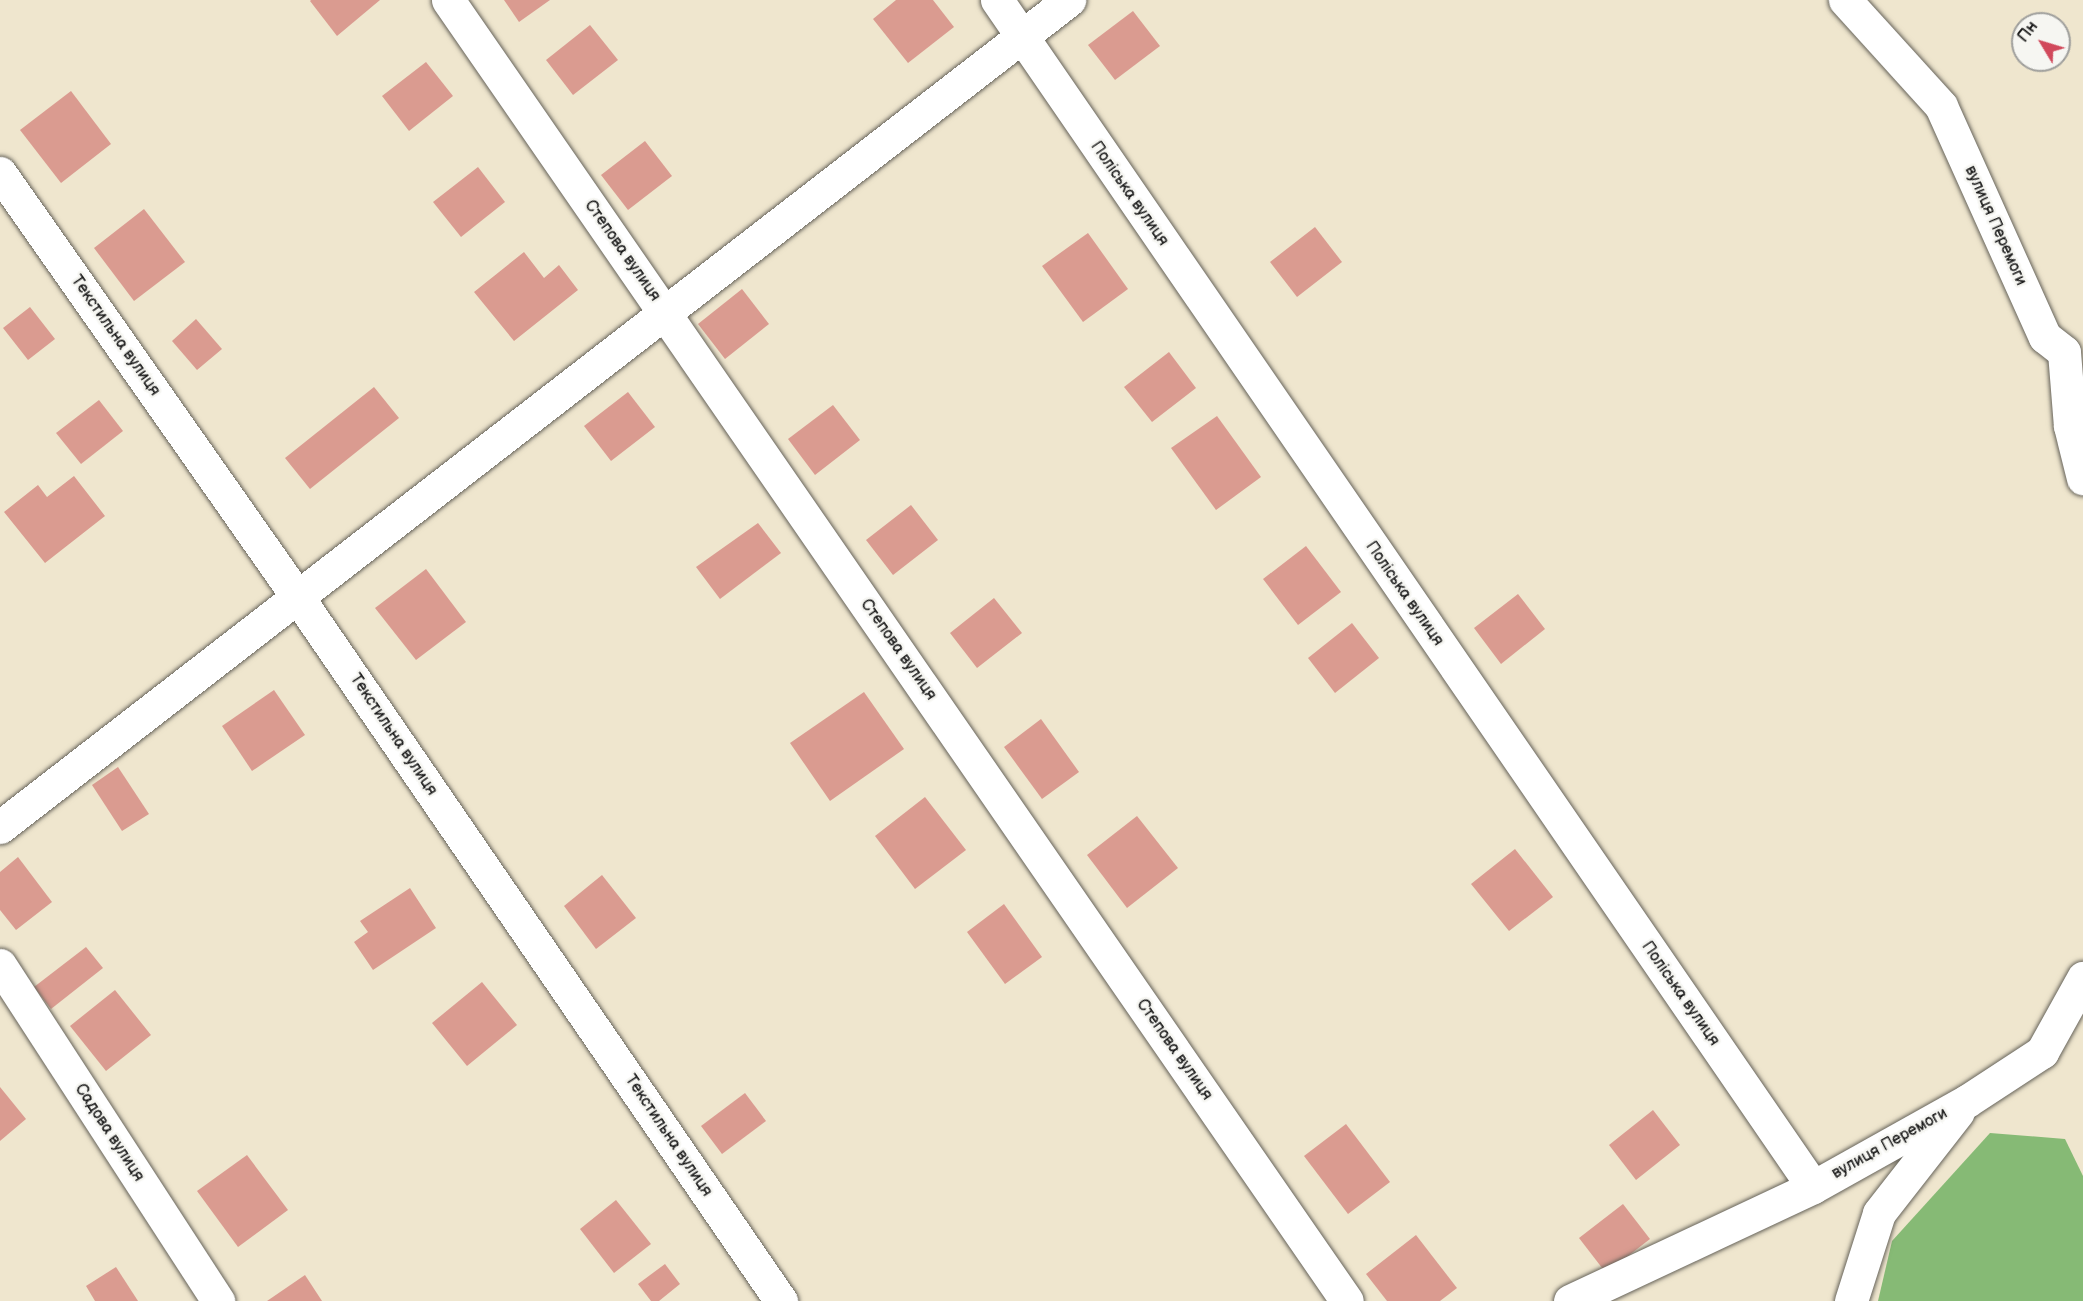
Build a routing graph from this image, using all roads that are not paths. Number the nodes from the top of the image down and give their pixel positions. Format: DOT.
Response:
graph roads {
  1 [pos="448,0"];
  2 [pos="997,0"];
  3 [pos="1069,0"];
  4 [pos="1845,0"];
  5 [pos="1021,38"];
  6 [pos="0,172"];
  7 [pos="665,314"];
  8 [pos="2074,349"];
  9 [pos="2083,478"];
  10 [pos="299,599"];
  11 [pos="0,827"];
  12 [pos="0,965"];
  13 [pos="2083,978"];
  14 [pos="1967,1101"];
  15 [pos="1813,1187"];
  16 [pos="218,1301"];
  17 [pos="781,1301"];
  18 [pos="1347,1301"];
  19 [pos="1570,1301"];
  20 [pos="1851,1301"];
  1 -- 7 [label="street, Степова вулиця"];
  2 -- 5 [label="street, Поліська вулиця"];
  3 -- 5 [label="street"];
  4 -- 8 [label="street, вулиця Перемоги"];
  5 -- 7 [label="street"];
  5 -- 15 [label="street, Поліська вулиця"];
  6 -- 10 [label="street, Текстильна вулиця"];
  7 -- 10 [label="street"];
  7 -- 18 [label="street, Степова вулиця"];
  8 -- 9 [label="street, вулиця Перемоги"];
  10 -- 11 [label="street"];
  10 -- 17 [label="street, Текстильна вулиця"];
  12 -- 16 [label="street, Садова вулиця"];
  13 -- 14 [label="street, вулиця Перемоги"];
  14 -- 15 [label="street, вулиця Перемоги"];
  14 -- 20 [label="street, вулиця Перемоги"];
  15 -- 19 [label="street, вулиця Перемоги"];
}
